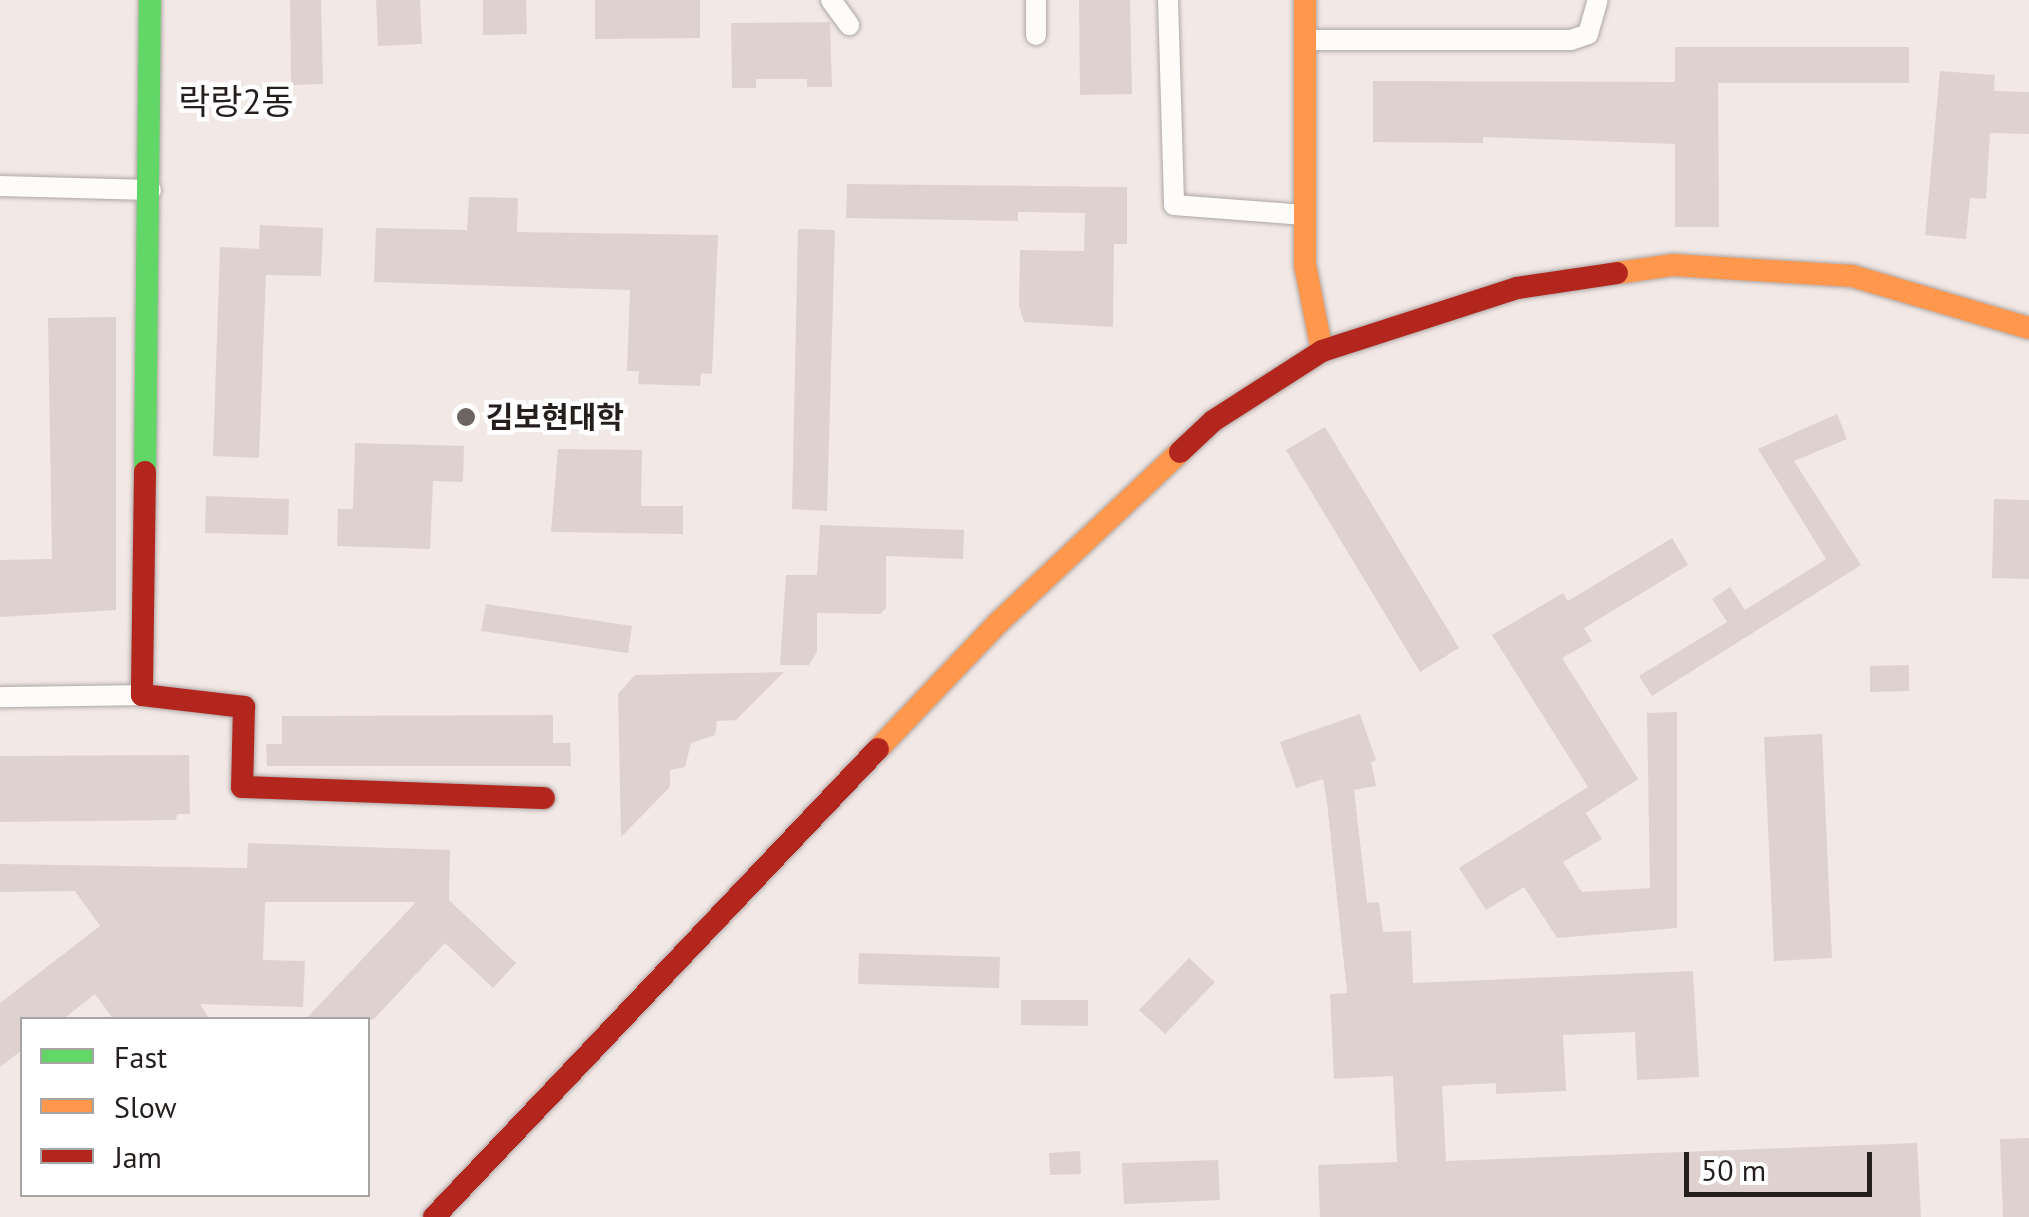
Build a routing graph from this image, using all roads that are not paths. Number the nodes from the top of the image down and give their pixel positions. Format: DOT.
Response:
graph roads {
  1 [pos="150,0"];
  2 [pos="830,0"];
  3 [pos="1036,0"];
  4 [pos="1168,0"];
  5 [pos="1305,0"];
  6 [pos="1598,0"];
  7 [pos="849,25"];
  8 [pos="1036,35"];
  9 [pos="1306,40"];
  10 [pos="0,186"];
  11 [pos="151,190"];
  12 [pos="1306,214"];
  13 [pos="2029,328"];
  14 [pos="1322,351"];
  15 [pos="142,695"];
  16 [pos="0,697"];
  17 [pos="544,798"];
  18 [pos="434,1217"];
  1 -- 11 [label="main road"];
  2 -- 7 [label="street"];
  3 -- 8 [label="street"];
  4 -- 12 [label="street"];
  5 -- 9 [label="main road"];
  6 -- 9 [label="street"];
  9 -- 12 [label="main road"];
  10 -- 11 [label="street"];
  11 -- 15 [label="main road"];
  12 -- 14 [label="main road"];
  13 -- 14 [label="main road"];
  14 -- 18 [label="main road"];
  15 -- 16 [label="street"];
  15 -- 17 [label="main road"];
}
